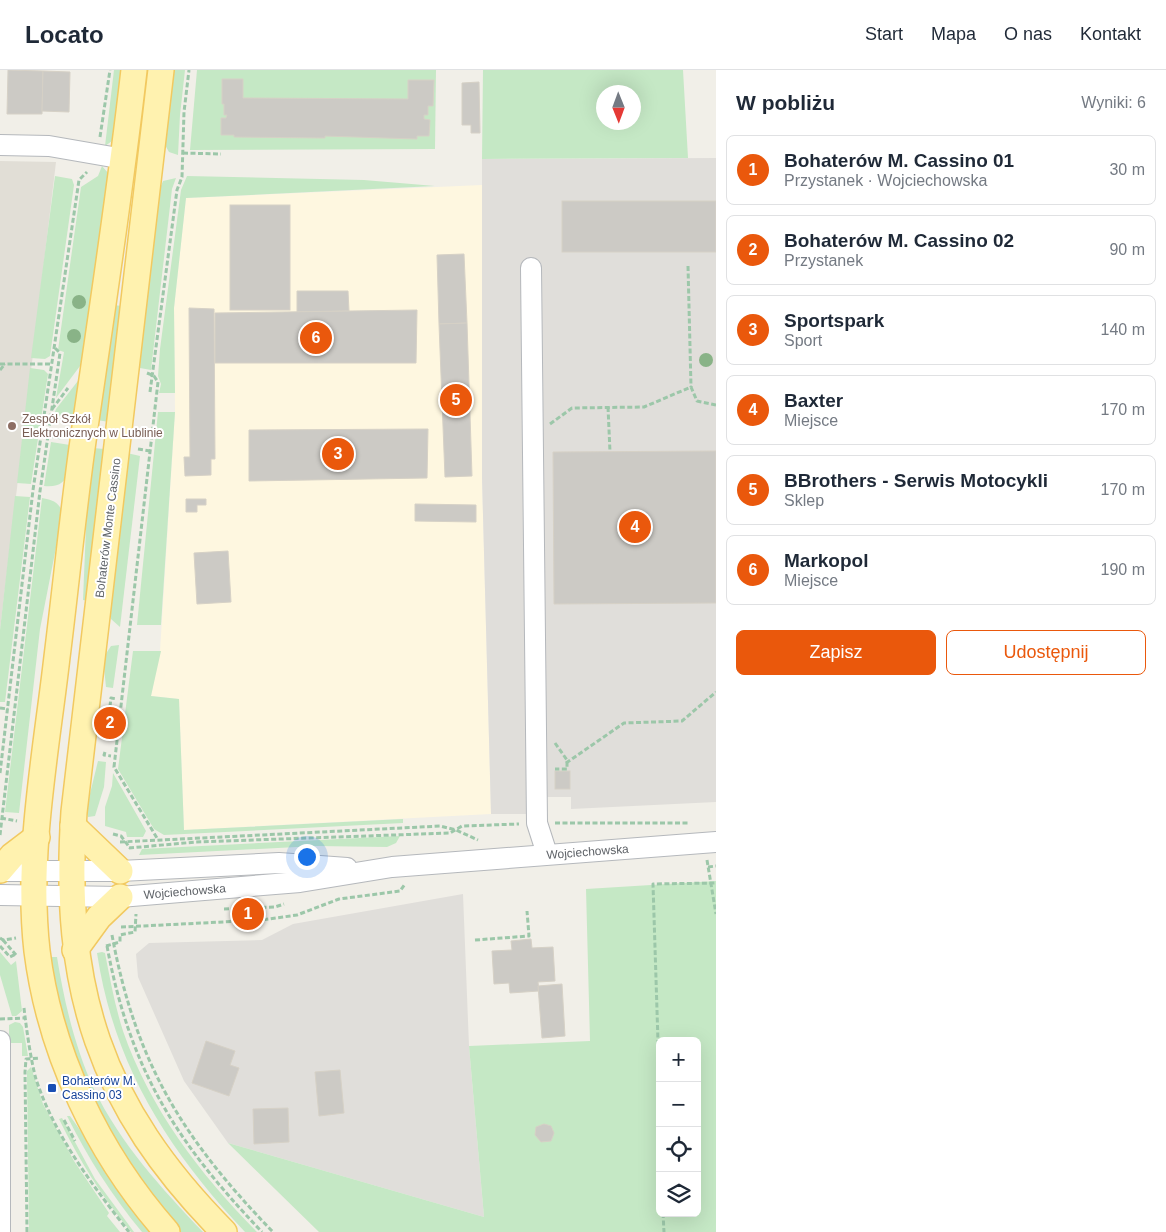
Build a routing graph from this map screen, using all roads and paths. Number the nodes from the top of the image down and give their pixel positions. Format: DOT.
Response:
graph roads {
  1 [pos="110,70"];
  2 [pos="134,70"];
  3 [pos="161,70"];
  4 [pos="189,70"];
  5 [pos="0,145"];
  6 [pos="183,153"];
  7 [pos="97,154"];
  8 [pos="222,154"];
  9 [pos="124,159"];
  10 [pos="688,266"];
  11 [pos="531,268"];
  12 [pos="54,348"];
  13 [pos="0,364"];
  14 [pos="6,364"];
  15 [pos="52,364"];
  16 [pos="126,365"];
  17 [pos="0,370"];
  18 [pos="154,376"];
  19 [pos="691,387"];
  20 [pos="150,392"];
  21 [pos="716,405"];
  22 [pos="608,407"];
  23 [pos="545,428"];
  24 [pos="610,452"];
  25 [pos="716,692"];
  26 [pos="117,699"];
  27 [pos="0,708"];
  28 [pos="8,709"];
  29 [pos="109,717"];
  30 [pos="552,740"];
  31 [pos="105,746"];
  32 [pos="111,756"];
  33 [pos="566,763"];
  34 [pos="0,773"];
  35 [pos="554,776"];
  36 [pos="1,818"];
  37 [pos="549,820"];
  38 [pos="17,821"];
  39 [pos="696,823"];
  40 [pos="73,826"];
  41 [pos="456,830"];
  42 [pos="0,834"];
  43 [pos="37,837"];
  44 [pos="157,838"];
  45 [pos="118,842"];
  46 [pos="481,842"];
  47 [pos="716,842"];
  48 [pos="130,848"];
  49 [pos="548,854"];
  50 [pos="707,860"];
  51 [pos="716,866"];
  52 [pos="708,867"];
  53 [pos="0,870"];
  54 [pos="120,871"];
  55 [pos="370,871"];
  56 [pos="71,872"];
  57 [pos="710,883"];
  58 [pos="716,883"];
  59 [pos="35,884"];
  60 [pos="400,891"];
  61 [pos="0,894"];
  62 [pos="71,897"];
  63 [pos="128,902"];
  64 [pos="527,911"];
  65 [pos="716,914"];
  66 [pos="123,926"];
  67 [pos="136,926"];
  68 [pos="112,931"];
  69 [pos="0,938"];
  70 [pos="21,938"];
  71 [pos="475,940"];
  72 [pos="114,944"];
  73 [pos="0,946"];
  74 [pos="107,946"];
  75 [pos="86,949"];
  76 [pos="20,954"];
  77 [pos="25,1018"];
  78 [pos="0,1019"];
  79 [pos="0,1041"];
  80 [pos="40,1058"];
  81 [pos="659,1082"];
  82 [pos="663,1217"];
  83 [pos="0,1232"];
  84 [pos="27,1232"];
  85 [pos="167,1232"];
  86 [pos="224,1232"];
  87 [pos="262,1232"];
  88 [pos="273,1232"];
  89 [pos="664,1232"];
  1 -- 7 [label="path"];
  2 -- 9 [label="main road"];
  3 -- 16 [label="main road, Bohaterów Monte Cassino"];
  4 -- 6 [label="path"];
  5 -- 7 [label="street"];
  6 -- 8 [label="path"];
  6 -- 18 [label="path"];
  7 -- 9 [label="street"];
  7 -- 12 [label="path"];
  9 -- 43 [label="main road"];
  10 -- 19 [label="path"];
  11 -- 37 [label="street"];
  12 -- 15 [label="path"];
  12 -- 36 [label="path"];
  13 -- 14 [label="path"];
  14 -- 15 [label="path"];
  14 -- 17 [label="path"];
  15 -- 28 [label="path"];
  16 -- 18 [label="path"];
  16 -- 40 [label="main road, Bohaterów Monte Cassino"];
  18 -- 20 [label="path"];
  18 -- 44 [label="path"];
  19 -- 21 [label="path"];
  19 -- 22 [label="path"];
  22 -- 23 [label="path"];
  22 -- 24 [label="path"];
  25 -- 33 [label="path"];
  26 -- 29 [label="path"];
  27 -- 28 [label="path"];
  28 -- 34 [label="path"];
  30 -- 33 [label="path"];
  31 -- 32 [label="path"];
  33 -- 35 [label="path"];
  36 -- 38 [label="path"];
  36 -- 42 [label="path"];
  37 -- 39 [label="path"];
  37 -- 41 [label="path"];
  37 -- 49 [label="street"];
  40 -- 54 [label="main road"];
  40 -- 56 [label="main road, Bohaterów Monte Cassino"];
  41 -- 44 [label="path"];
  41 -- 46 [label="path"];
  41 -- 48 [label="path"];
  43 -- 53 [label="main road"];
  43 -- 59 [label="main road"];
  44 -- 45 [label="path"];
  47 -- 49 [label="street, Wojciechowska"];
  49 -- 55 [label="street, Wojciechowska"];
  50 -- 52 [label="path"];
  51 -- 52 [label="path"];
  52 -- 57 [label="path"];
  53 -- 59 [label="street, Wojciechowska"];
  54 -- 55 [label="street, Wojciechowska"];
  54 -- 56 [label="street, Wojciechowska"];
  55 -- 63 [label="street, Wojciechowska"];
  56 -- 59 [label="street, Wojciechowska"];
  56 -- 62 [label="main road, Bohaterów Monte Cassino"];
  57 -- 58 [label="path"];
  57 -- 65 [label="path"];
  57 -- 81 [label="path"];
  59 -- 61 [label="street, Wojciechowska"];
  59 -- 62 [label="street, Wojciechowska"];
  59 -- 85 [label="main road"];
  60 -- 67 [label="path"];
  62 -- 63 [label="street, Wojciechowska"];
  62 -- 75 [label="main road, Bohaterów Monte Cassino"];
  63 -- 67 [label="path"];
  63 -- 75 [label="main road"];
  64 -- 71 [label="path"];
  66 -- 67 [label="path"];
  67 -- 72 [label="path"];
  68 -- 72 [label="path"];
  69 -- 70 [label="path"];
  72 -- 74 [label="path"];
  72 -- 88 [label="path"];
  73 -- 76 [label="path"];
  74 -- 75 [label="path"];
  74 -- 87 [label="path"];
  75 -- 86 [label="main road, Bohaterów Monte Cassino"];
  77 -- 78 [label="path"];
  79 -- 83 [label="street"];
  80 -- 84 [label="path"];
  82 -- 89 [label="path"];
}
